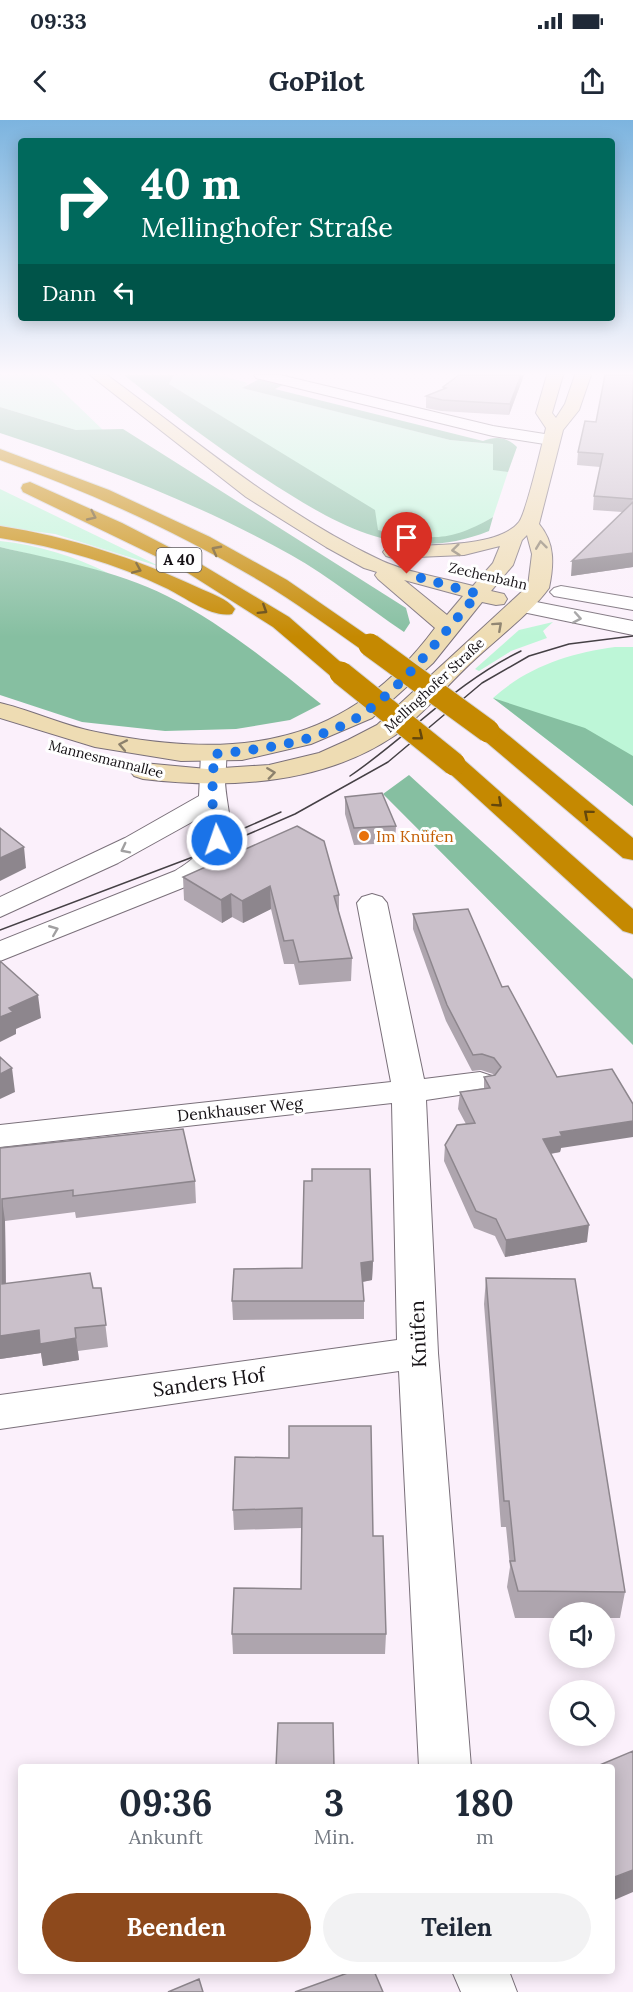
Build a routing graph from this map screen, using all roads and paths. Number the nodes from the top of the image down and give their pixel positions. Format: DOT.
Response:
graph roads {
  1 [pos="22,462"];
  2 [pos="212,462"];
  3 [pos="544,462"];
  4 [pos="10,480"];
  5 [pos="302,523"];
  6 [pos="521,531"];
  7 [pos="0,532"];
  8 [pos="393,552"];
  9 [pos="371,564"];
  10 [pos="485,586"];
  11 [pos="537,588"];
  12 [pos="633,604"];
  13 [pos="521,605"];
  14 [pos="633,627"];
  15 [pos="447,628"];
  16 [pos="341,673"];
  17 [pos="0,710"];
  18 [pos="0,730"];
  19 [pos="213,777"];
  20 [pos="159,832"];
  21 [pos="217,840"];
  22 [pos="633,852"];
  23 [pos="372,903"];
  24 [pos="0,908"];
  25 [pos="633,925"];
  26 [pos="0,952"];
  27 [pos="480,1083"];
  28 [pos="410,1090"];
  29 [pos="0,1136"];
  30 [pos="418,1353"];
  31 [pos="0,1412"];
  32 [pos="445,1764"];
  33 [pos="481,1974"];
  34 [pos="489,1992"];
  22 -- 1 [label="highway, A 40, one-way, bridge"];
  2 -- 5 [label="main road, Zechenbahn"];
  3 -- 6 [label="main road, Mellinghofer Straße"];
  4 -- 16 [label="highway, A 40, one-way"];
  5 -- 8 [label="main road, Zechenbahn"];
  5 -- 9 [label="main road, Zechenbahn"];
  6 -- 8 [label="main road, one-way"];
  6 -- 10 [label="main road, Mellinghofer Straße"];
  11 -- 6 [label="main road, one-way"];
  7 -- 16 [label="highway, one-way"];
  8 -- 10 [label="main road, Zechenbahn"];
  9 -- 10 [label="main road, Zechenbahn"];
  9 -- 15 [label="main road"];
  10 -- 11 [label="main road, Zechenbahn"];
  10 -- 13 [label="main road, Zechenbahn"];
  10 -- 15 [label="main road, Mellinghofer Straße"];
  11 -- 12 [label="street"];
  11 -- 13 [label="main road, Mellinghofer Straße"];
  13 -- 14 [label="street, one-way"];
  19 -- 13 [label="main road, Mellinghofer Straße, one-way"];
  15 -- 19 [label="main road, Mellinghofer Straße"];
  16 -- 25 [label="highway, A 40, one-way, bridge"];
  19 -- 17 [label="main road, Mannesmannallee, one-way"];
  18 -- 19 [label="main road, Mannesmannallee"];
  19 -- 20 [label="street, Mellinghofer Straße"];
  19 -- 21 [label="street"];
  20 -- 21 [label="street"];
  20 -- 24 [label="street, Mellinghofer Straße, one-way"];
  26 -- 21 [label="street, one-way"];
  23 -- 28 [label="street, Knüfen"];
  27 -- 28 [label="street, Denkhauser Weg"];
  28 -- 29 [label="street, Denkhauser Weg"];
  28 -- 30 [label="street, Knüfen"];
  30 -- 31 [label="street, Sanders Hof"];
  30 -- 32 [label="street, Knüfen"];
  33 -- 34 [label="street"];
}
